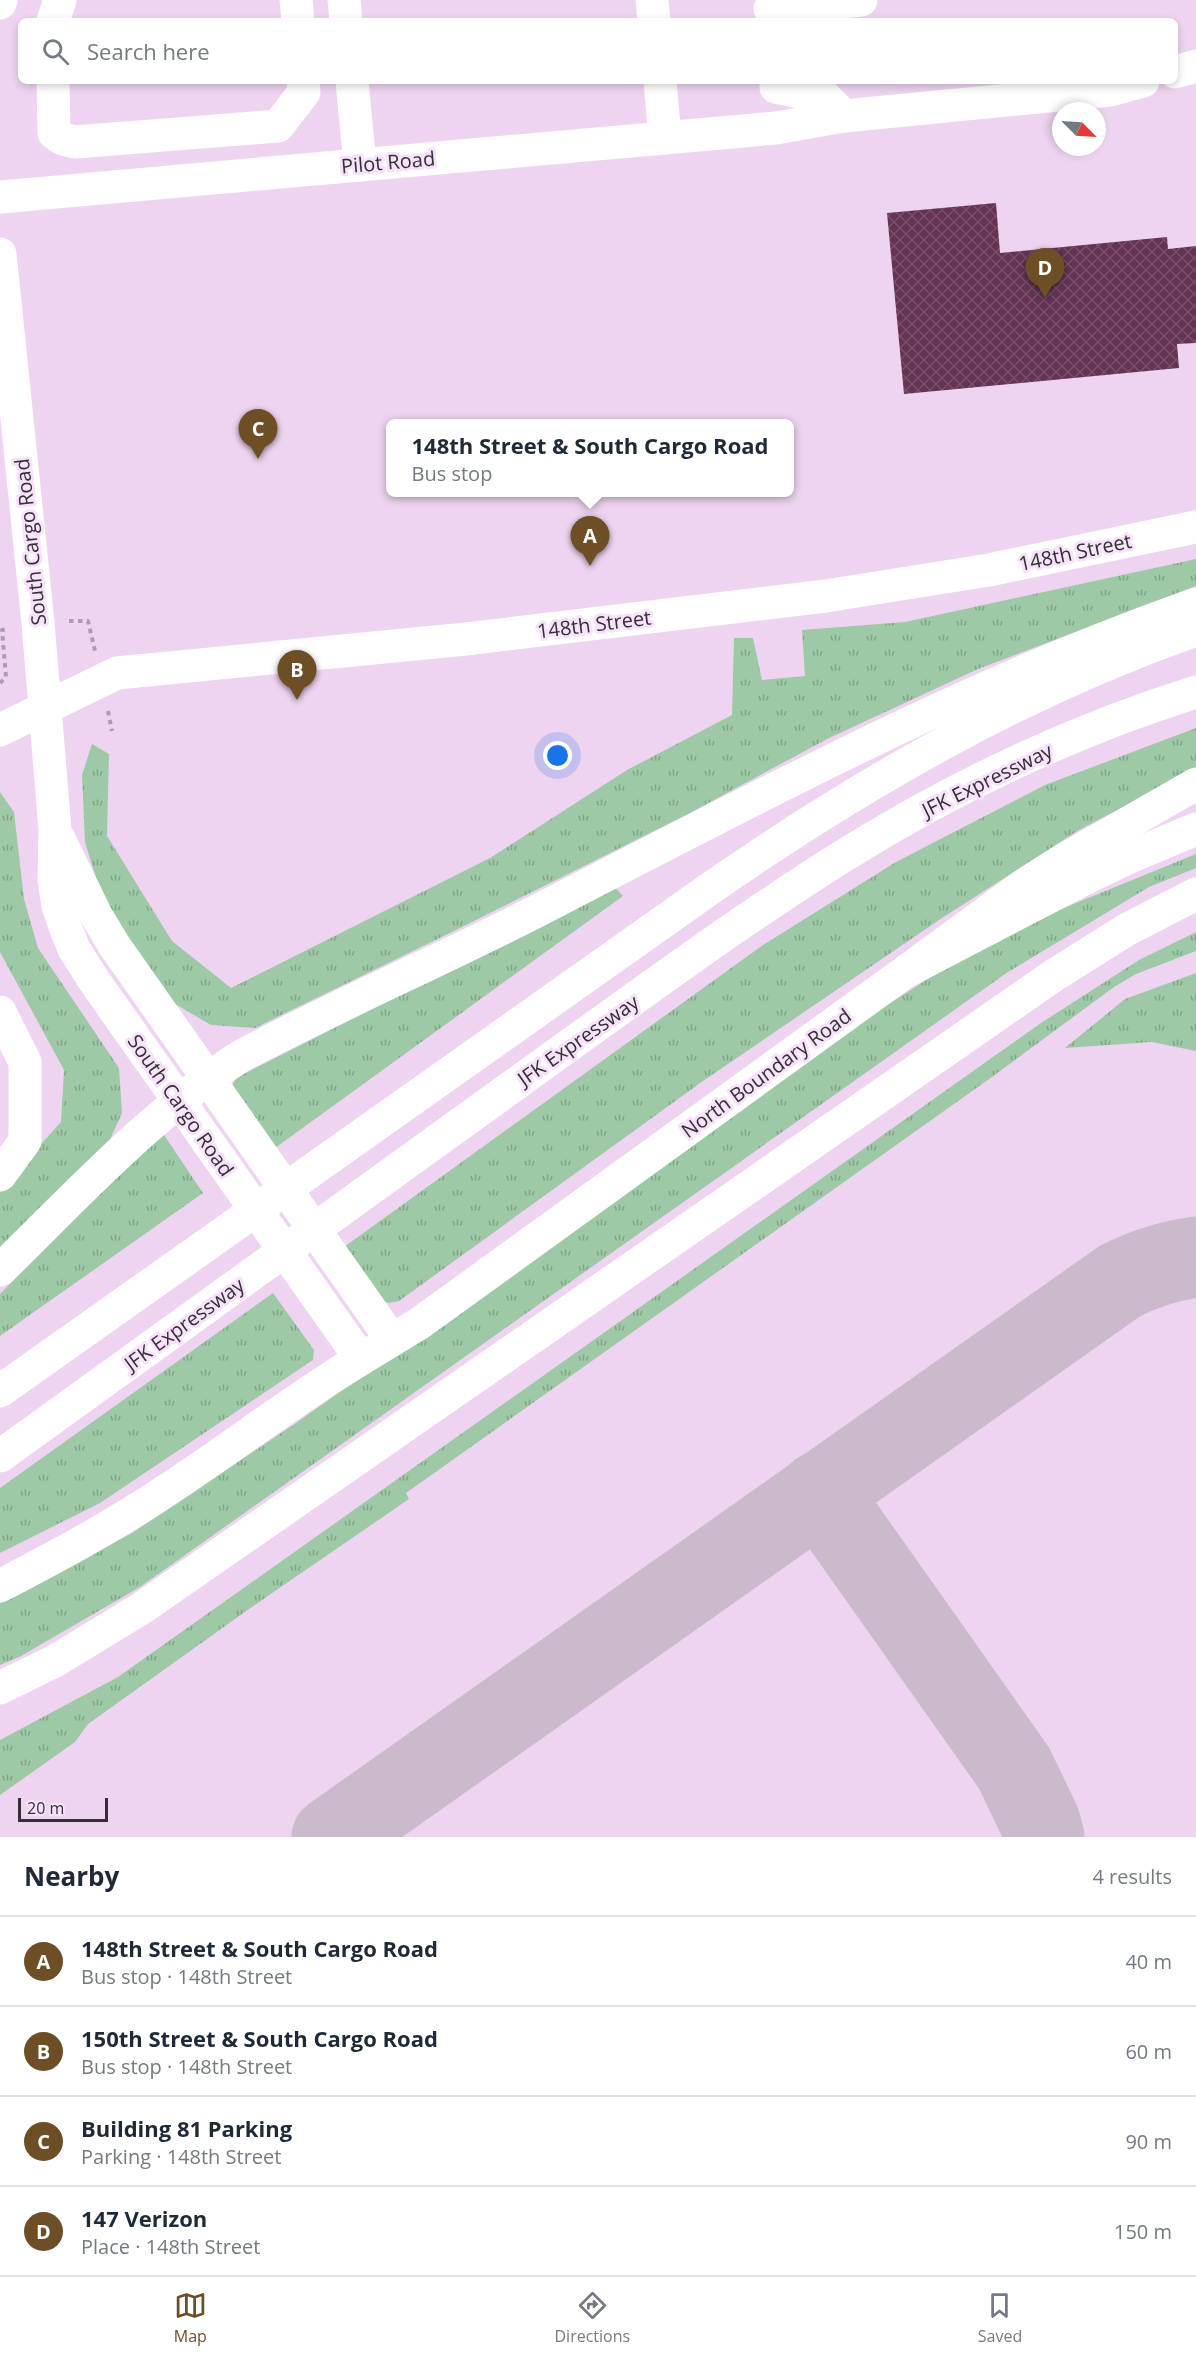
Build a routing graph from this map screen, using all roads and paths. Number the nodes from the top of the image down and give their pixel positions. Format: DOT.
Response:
graph roads {
  1 [pos="60,0"];
  2 [pos="296,0"];
  3 [pos="344,0"];
  4 [pos="652,0"];
  5 [pos="861,0"];
  6 [pos="770,10"];
  7 [pos="54,18"];
  8 [pos="298,18"];
  9 [pos="346,18"];
  10 [pos="654,18"];
  11 [pos="1196,66"];
  12 [pos="1178,71"];
  13 [pos="52,84"];
  14 [pos="352,84"];
  15 [pos="660,84"];
  16 [pos="776,84"];
  17 [pos="1132,84"];
  18 [pos="304,86"];
  19 [pos="844,116"];
  20 [pos="665,138"];
  21 [pos="360,165"];
  22 [pos="0,197"];
  23 [pos="0,254"];
  24 [pos="1196,527"];
  25 [pos="1196,604"];
  26 [pos="1196,630"];
  27 [pos="1196,692"];
  28 [pos="45,708"];
  29 [pos="0,730"];
  30 [pos="1196,784"];
  31 [pos="1196,829"];
  32 [pos="55,830"];
  33 [pos="1196,894"];
  34 [pos="905,972"];
  35 [pos="0,1012"];
  36 [pos="207,1079"];
  37 [pos="178,1102"];
  38 [pos="0,1175"];
  39 [pos="0,1270"];
  40 [pos="392,1340"];
  41 [pos="361,1359"];
  42 [pos="0,1390"];
  43 [pos="0,1456"];
  44 [pos="0,1586"];
  45 [pos="0,1688"];
  1 -- 7 [label="main road"];
  2 -- 8 [label="main road"];
  3 -- 9 [label="main road"];
  4 -- 10 [label="main road"];
  5 -- 6 [label="main road"];
  11 -- 12 [label="main road"];
  13 -- 18 [label="main road"];
  14 -- 18 [label="main road"];
  14 -- 21 [label="main road"];
  15 -- 20 [label="main road"];
  16 -- 19 [label="main road"];
  17 -- 19 [label="main road, Pilot Road"];
  19 -- 20 [label="main road, Pilot Road"];
  20 -- 21 [label="main road, Pilot Road"];
  21 -- 22 [label="main road, Pilot Road"];
  23 -- 28 [label="main road, South Cargo Road"];
  24 -- 28 [label="main road, 148th Street"];
  25 -- 36 [label="main road"];
  26 -- 42 [label="main road"];
  27 -- 43 [label="main road, JFK Expressway"];
  28 -- 29 [label="main road, 148th Street"];
  28 -- 32 [label="main road, South Cargo Road"];
  30 -- 34 [label="main road"];
  31 -- 34 [label="main road, North Boundary Road"];
  32 -- 36 [label="main road, South Cargo Road"];
  32 -- 37 [label="main road, South Cargo Road"];
  33 -- 45 [label="main road"];
  34 -- 40 [label="main road, North Boundary Road"];
  35 -- 38 [label="main road"];
  36 -- 37 [label="main road"];
  36 -- 40 [label="main road, South Cargo Road"];
  37 -- 39 [label="main road"];
  37 -- 41 [label="main road, South Cargo Road"];
  40 -- 41 [label="main road, North Boundary Road"];
  41 -- 44 [label="main road, North Boundary Road"];
}
